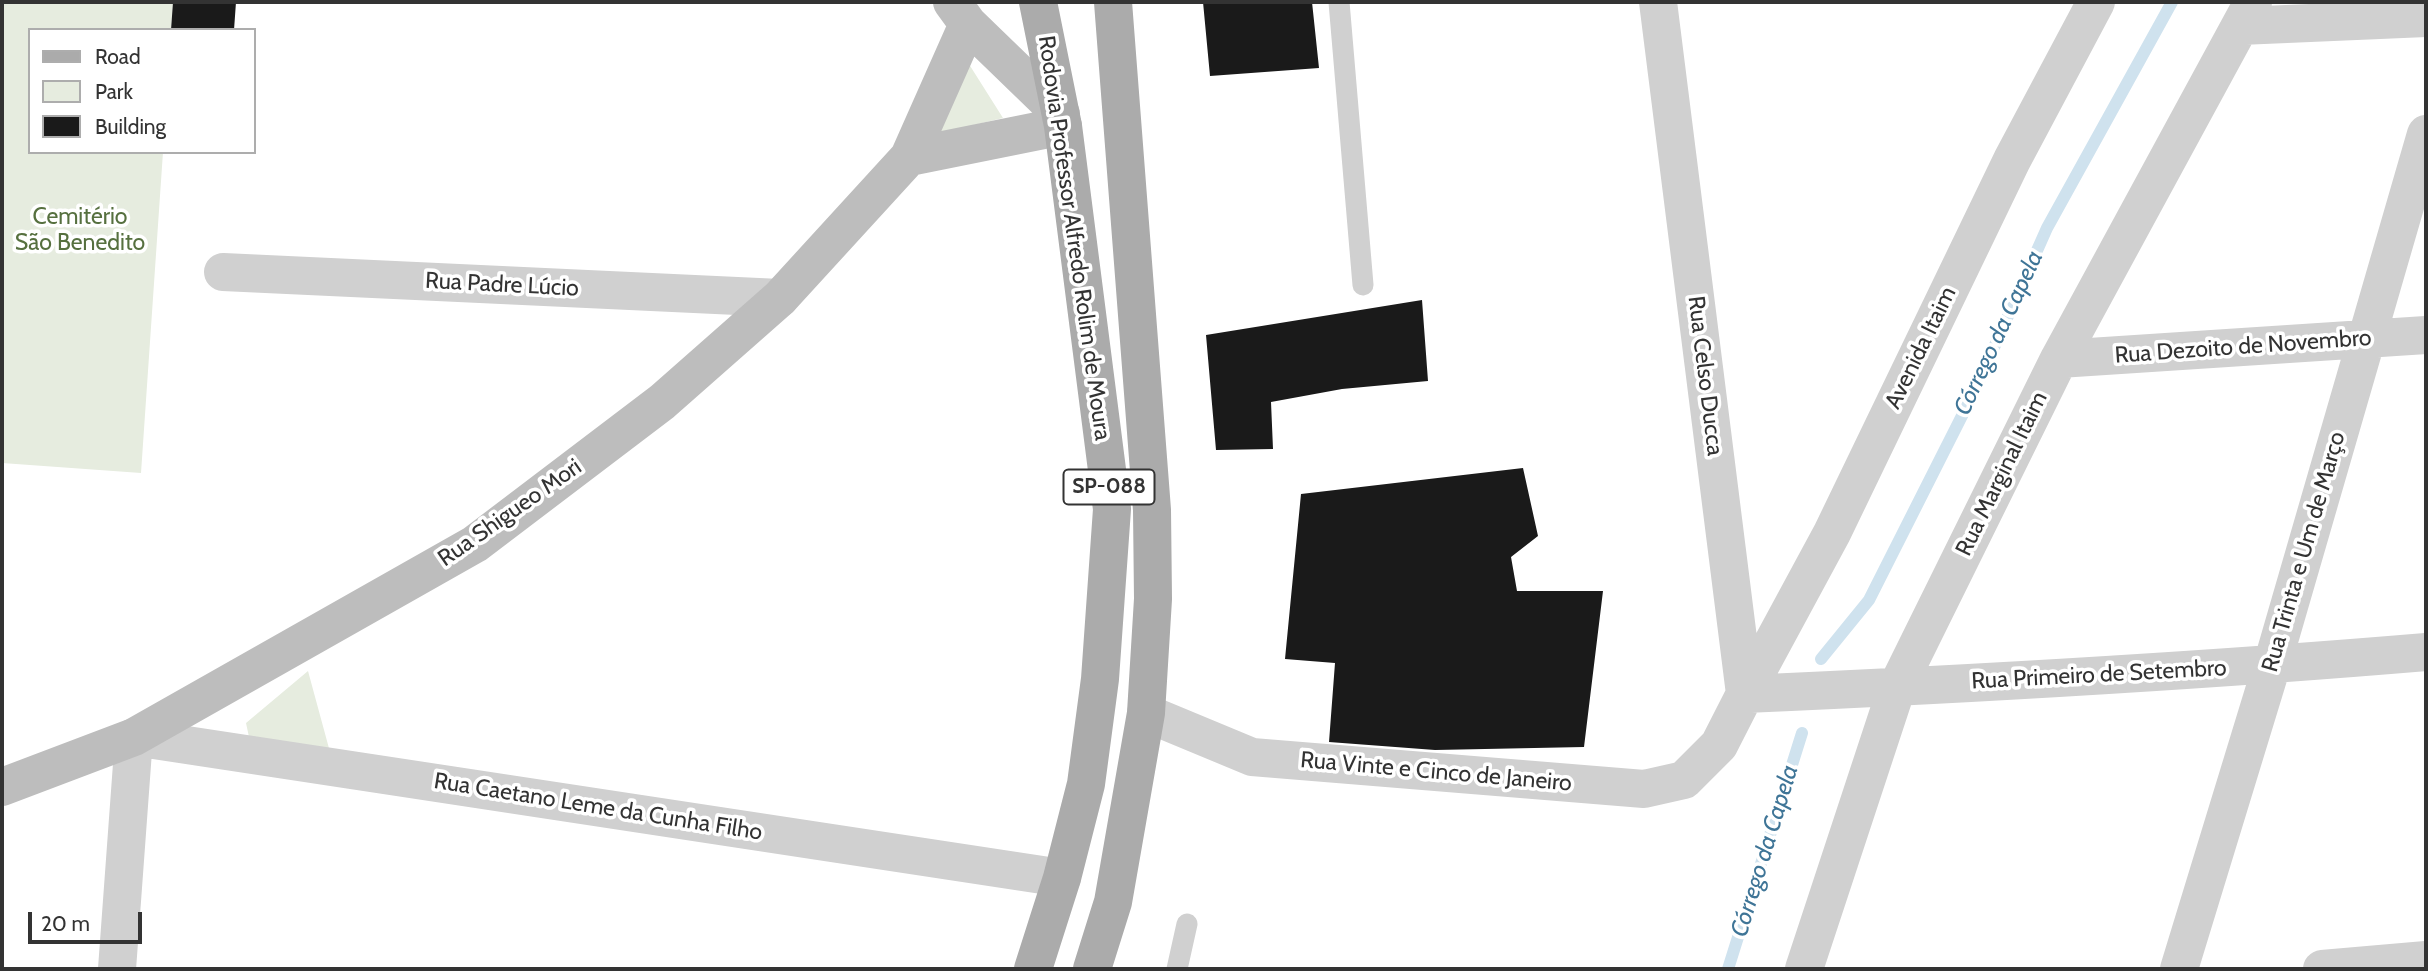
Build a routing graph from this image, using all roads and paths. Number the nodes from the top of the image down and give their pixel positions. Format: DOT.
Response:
graph roads {
  1 [pos="1038,2"];
  2 [pos="1113,2"];
  3 [pos="1339,2"];
  4 [pos="1658,2"];
  5 [pos="2096,2"];
  6 [pos="960,13"];
  7 [pos="2246,14"];
  8 [pos="2426,18"];
  9 [pos="1062,120"];
  10 [pos="2426,134"];
  11 [pos="909,157"];
  12 [pos="223,272"];
  13 [pos="1363,285"];
  14 [pos="780,298"];
  15 [pos="2426,335"];
  16 [pos="2367,340"];
  17 [pos="2059,359"];
  18 [pos="2426,652"];
  19 [pos="2272,665"];
  20 [pos="1897,687"];
  21 [pos="1745,694"];
  22 [pos="1146,713"];
  23 [pos="134,737"];
  24 [pos="2,787"];
  25 [pos="1062,878"];
  26 [pos="1187,923"];
  27 [pos="2426,960"];
  28 [pos="117,969"];
  29 [pos="1033,969"];
  30 [pos="1092,969"];
  31 [pos="1177,969"];
  32 [pos="1804,969"];
  33 [pos="2179,969"];
  34 [pos="2322,969"];
  1 -- 9 [label="main road, Rodovia Professor Alfredo Rolim de Moura / SP-088"];
  2 -- 22 [label="main road, Rodovia Professor Alfredo Rolim de Moura / SP-088"];
  3 -- 13 [label="lane"];
  4 -- 21 [label="street, Rua Celso Ducca"];
  5 -- 21 [label="street, Avenida Itaim"];
  6 -- 9 [label="street"];
  6 -- 11 [label="street, Rua Shigueo Mori"];
  7 -- 8 [label="street"];
  7 -- 17 [label="street, Rua Marginal Itaim"];
  9 -- 11 [label="street"];
  9 -- 25 [label="main road, Rodovia Professor Alfredo Rolim de Moura / SP-088"];
  10 -- 16 [label="street, Rua Trinta e Um de Março"];
  11 -- 14 [label="street, Rua Shigueo Mori"];
  12 -- 14 [label="street, Rua Padre Lúcio"];
  14 -- 23 [label="street, Rua Shigueo Mori"];
  15 -- 16 [label="street, Rua Dezoito de Novembro"];
  16 -- 17 [label="street, Rua Dezoito de Novembro"];
  16 -- 19 [label="street, Rua Trinta e Um de Março"];
  17 -- 20 [label="street, Rua Marginal Itaim"];
  18 -- 19 [label="street, Rua Primeiro de Setembro"];
  19 -- 20 [label="street, Rua Primeiro de Setembro"];
  19 -- 33 [label="street, Rua Trinta e Um de Março"];
  20 -- 21 [label="street, Rua Primeiro de Setembro"];
  20 -- 32 [label="street, Rua Marginal Itaim"];
  21 -- 22 [label="street, Rua Vinte e Cinco de Janeiro"];
  22 -- 30 [label="main road, Rodovia Professor Alfredo Rolim de Moura / SP-088"];
  23 -- 24 [label="street, Rua Shigueo Mori"];
  23 -- 25 [label="street, Rua Caetano Leme da Cunha Filho"];
  23 -- 28 [label="street"];
  25 -- 29 [label="main road, Rodovia Professor Alfredo Rolim de Moura / SP-088"];
  26 -- 31 [label="lane"];
  27 -- 34 [label="street"];
}
